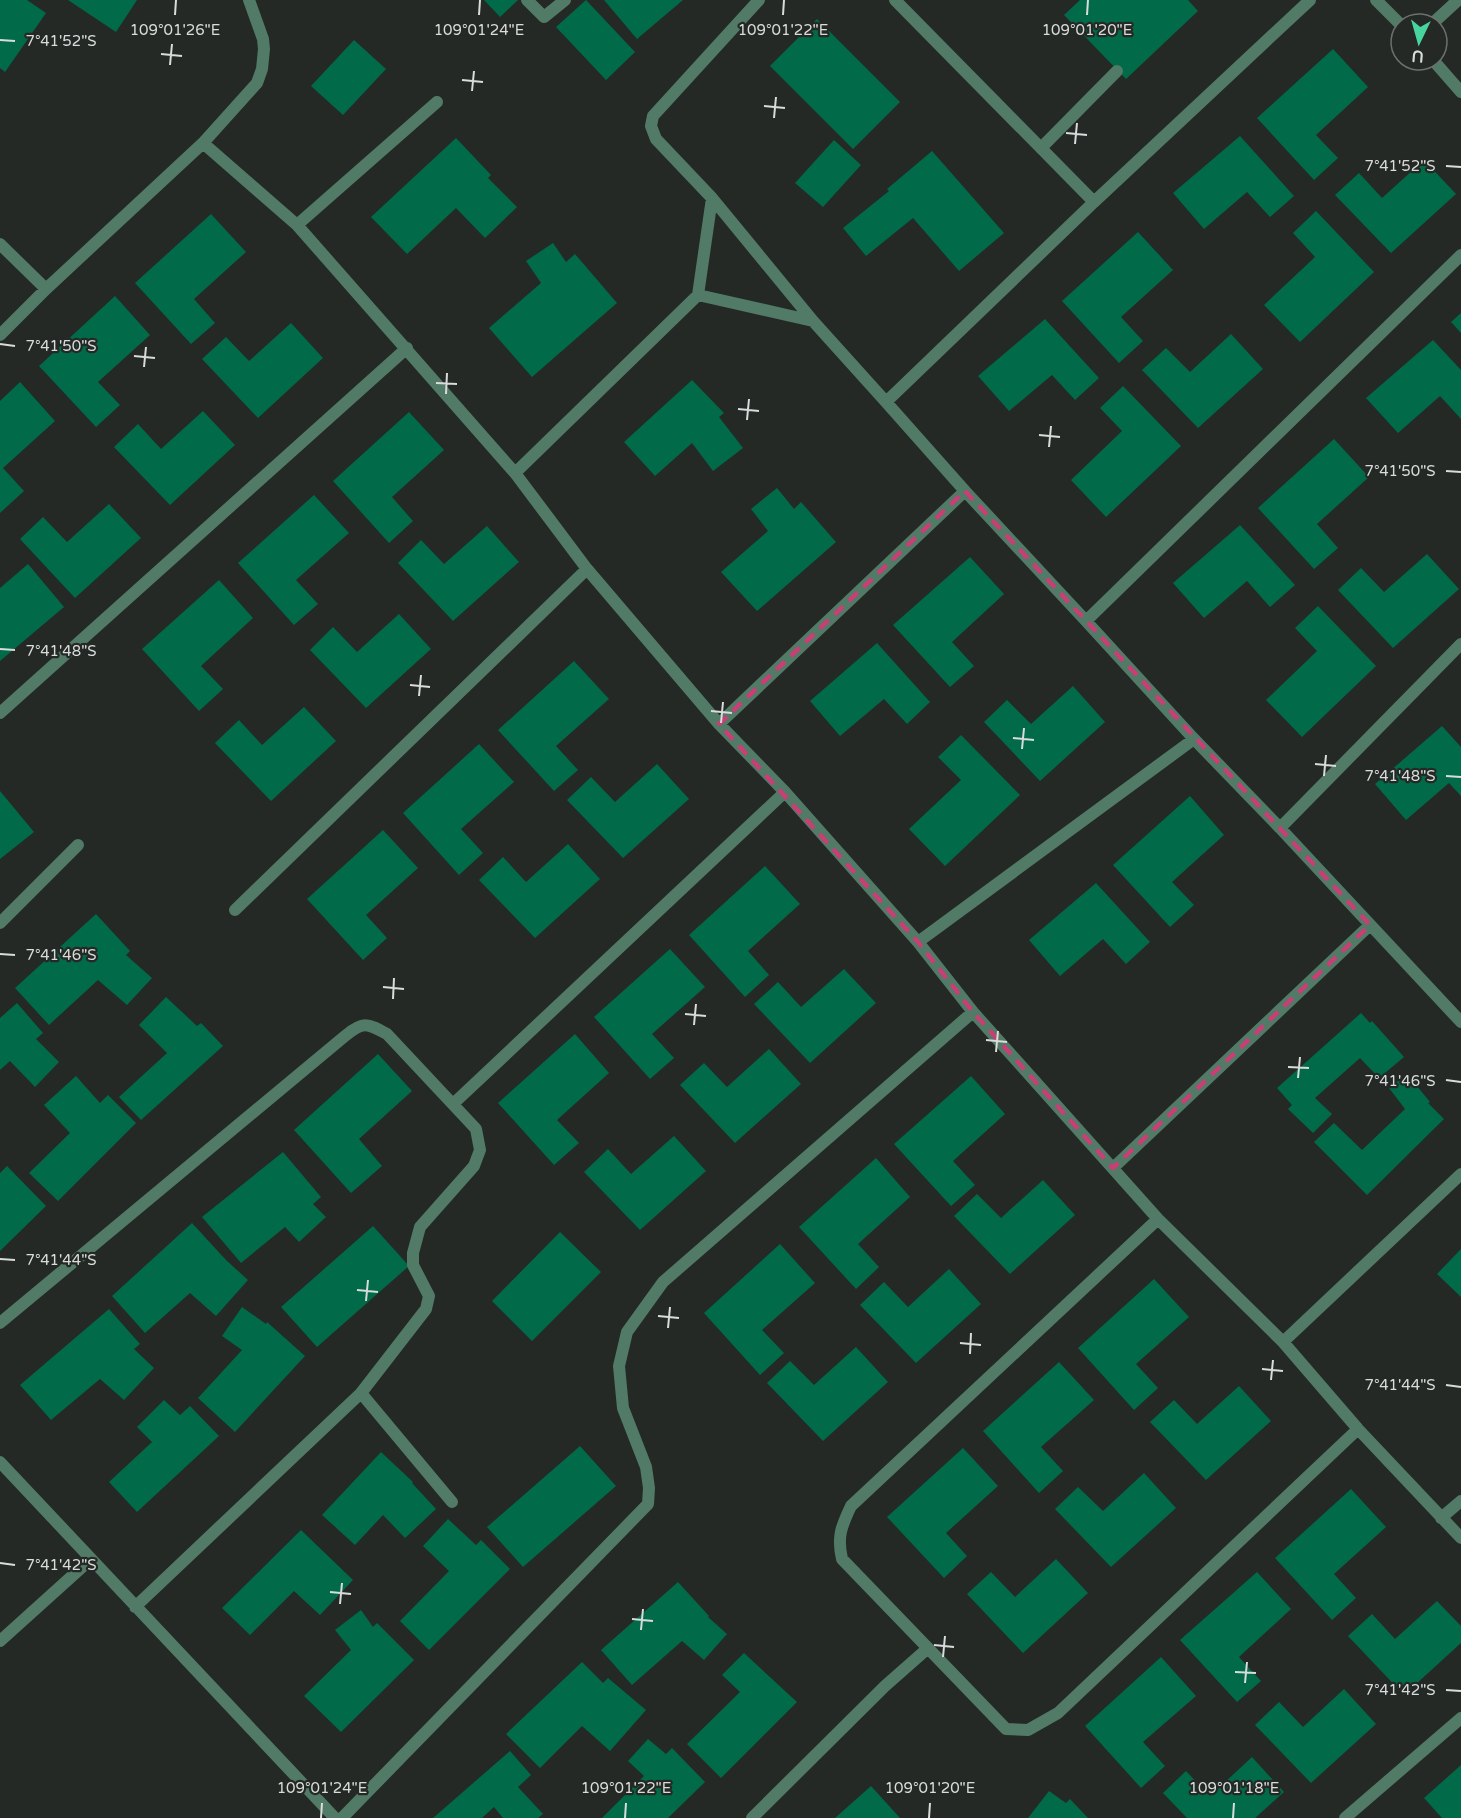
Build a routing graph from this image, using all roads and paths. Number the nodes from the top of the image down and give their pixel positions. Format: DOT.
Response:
graph roads {
  1 [pos="249,0"];
  2 [pos="527,0"];
  3 [pos="565,0"];
  4 [pos="759,0"];
  5 [pos="895,0"];
  6 [pos="1310,0"];
  7 [pos="1376,0"];
  8 [pos="1458,0"];
  9 [pos="1445,12"];
  10 [pos="1389,13"];
  11 [pos="1118,71"];
  12 [pos="1444,72"];
  13 [pos="1461,92"];
  14 [pos="437,102"];
  15 [pos="203,143"];
  16 [pos="1041,148"];
  17 [pos="712,198"];
  18 [pos="1094,202"];
  19 [pos="297,225"];
  20 [pos="0,244"];
  21 [pos="1461,255"];
  22 [pos="46,289"];
  23 [pos="698,295"];
  24 [pos="813,321"];
  25 [pos="0,335"];
  26 [pos="406,348"];
  27 [pos="886,402"];
  28 [pos="515,473"];
  29 [pos="965,491"];
  30 [pos="588,569"];
  31 [pos="1086,621"];
  32 [pos="1461,644"];
  33 [pos="0,713"];
  34 [pos="719,724"];
  35 [pos="1194,739"];
  36 [pos="785,792"];
  37 [pos="1280,828"];
  38 [pos="78,845"];
  39 [pos="235,910"];
  40 [pos="0,923"];
  41 [pos="1370,925"];
  42 [pos="918,942"];
  43 [pos="973,1012"];
  44 [pos="1461,1023"];
  45 [pos="453,1104"];
  46 [pos="1113,1168"];
  47 [pos="1461,1174"];
  48 [pos="1158,1219"];
  49 [pos="0,1323"];
  50 [pos="1283,1342"];
  51 [pos="360,1393"];
  52 [pos="1358,1429"];
  53 [pos="0,1462"];
  54 [pos="1461,1501"];
  55 [pos="452,1502"];
  56 [pos="1441,1518"];
  57 [pos="1461,1538"];
  58 [pos="91,1559"];
  59 [pos="135,1606"];
  60 [pos="0,1641"];
  61 [pos="927,1649"];
  62 [pos="1461,1718"];
  63 [pos="335,1818"];
  64 [pos="342,1818"];
  65 [pos="752,1818"];
  66 [pos="1345,1818"];
  1 -- 15 [label="street"];
  2 -- 3 [label="street"];
  4 -- 17 [label="street"];
  5 -- 16 [label="street"];
  6 -- 18 [label="street"];
  7 -- 10 [label="street"];
  8 -- 9 [label="street"];
  11 -- 16 [label="street"];
  12 -- 13 [label="street"];
  14 -- 19 [label="street"];
  15 -- 19 [label="street"];
  15 -- 22 [label="street"];
  16 -- 18 [label="street"];
  17 -- 23 [label="street"];
  17 -- 24 [label="street"];
  18 -- 27 [label="street"];
  19 -- 26 [label="street"];
  20 -- 22 [label="street"];
  21 -- 31 [label="street"];
  22 -- 25 [label="street"];
  23 -- 24 [label="street"];
  23 -- 28 [label="street"];
  24 -- 27 [label="street"];
  26 -- 28 [label="street"];
  26 -- 33 [label="street"];
  27 -- 29 [label="street"];
  28 -- 30 [label="street"];
  29 -- 31 [label="street"];
  29 -- 34 [label="street"];
  30 -- 34 [label="street"];
  30 -- 39 [label="street"];
  31 -- 35 [label="street"];
  32 -- 37 [label="street"];
  34 -- 36 [label="street"];
  35 -- 37 [label="street"];
  35 -- 42 [label="street"];
  36 -- 42 [label="street"];
  36 -- 45 [label="street"];
  37 -- 41 [label="street"];
  38 -- 40 [label="street"];
  41 -- 44 [label="street"];
  41 -- 46 [label="street"];
  42 -- 43 [label="street"];
  43 -- 46 [label="street"];
  43 -- 64 [label="street"];
  45 -- 49 [label="street"];
  45 -- 51 [label="street"];
  46 -- 48 [label="street"];
  47 -- 50 [label="street"];
  48 -- 50 [label="street"];
  48 -- 61 [label="street"];
  50 -- 52 [label="street"];
  51 -- 55 [label="street"];
  51 -- 59 [label="street"];
  52 -- 56 [label="street"];
  52 -- 61 [label="street"];
  53 -- 58 [label="street"];
  54 -- 56 [label="street"];
  56 -- 57 [label="street"];
  58 -- 59 [label="street"];
  58 -- 60 [label="street"];
  59 -- 63 [label="street"];
  61 -- 65 [label="street"];
  62 -- 66 [label="street"];
}
